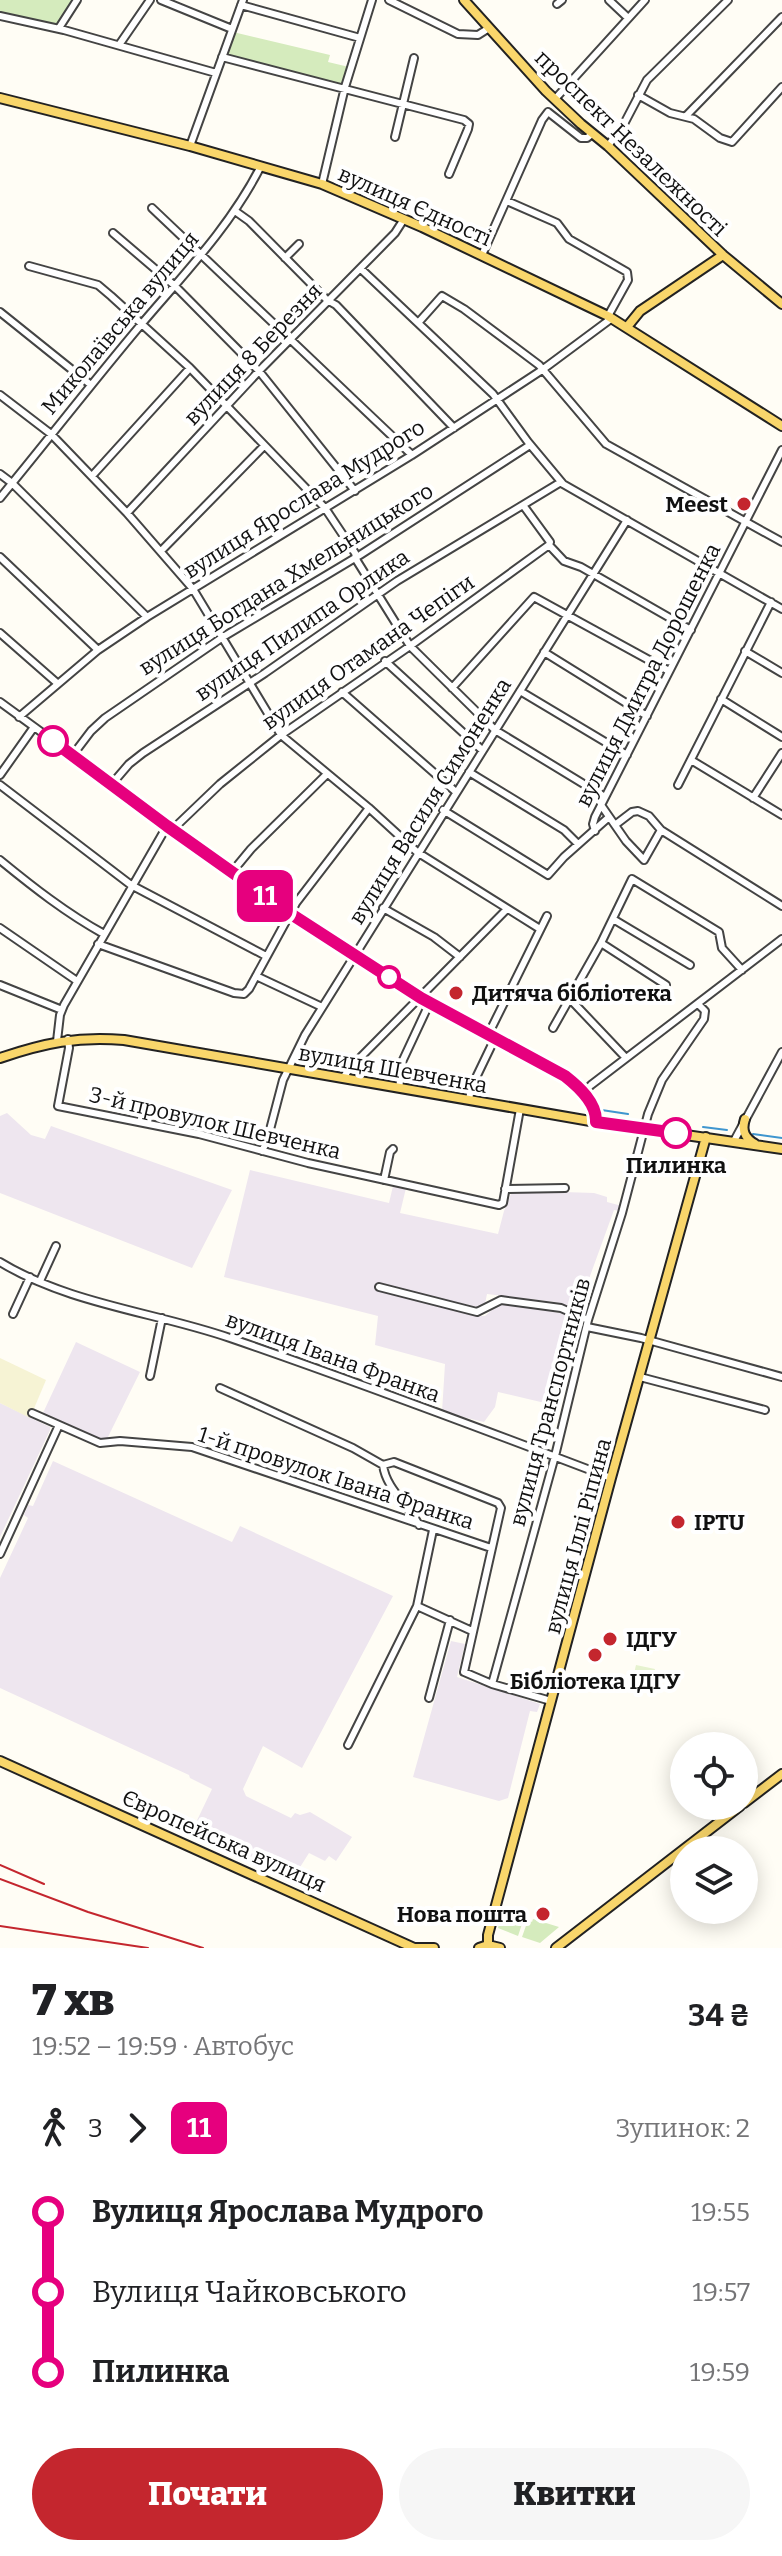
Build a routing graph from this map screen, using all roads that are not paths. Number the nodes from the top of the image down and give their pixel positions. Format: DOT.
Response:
graph roads {
  1 [pos="77,0"];
  2 [pos="149,0"];
  3 [pos="161,0"];
  4 [pos="372,0"];
  5 [pos="389,0"];
  6 [pos="464,0"];
  7 [pos="609,0"];
  8 [pos="645,0"];
  9 [pos="728,0"];
  10 [pos="242,2"];
  11 [pos="0,16"];
  12 [pos="627,17"];
  13 [pos="782,17"];
  14 [pos="59,28"];
  15 [pos="489,28"];
  16 [pos="232,29"];
  17 [pos="360,38"];
  18 [pos="119,45"];
  19 [pos="222,57"];
  20 [pos="414,58"];
  21 [pos="216,73"];
  22 [pos="782,87"];
  23 [pos="345,90"];
  24 [pos="638,95"];
  25 [pos="0,98"];
  26 [pos="555,99"];
  27 [pos="401,104"];
  28 [pos="686,116"];
  29 [pos="592,134"];
  30 [pos="395,137"];
  31 [pos="190,146"];
  32 [pos="608,146"];
  33 [pos="261,166"];
  34 [pos="449,174"];
  35 [pos="322,184"];
  36 [pos="507,201"];
  37 [pos="152,208"];
  38 [pos="235,211"];
  39 [pos="404,219"];
  40 [pos="113,233"];
  41 [pos="299,244"];
  42 [pos="201,255"];
  43 [pos="482,255"];
  44 [pos="723,255"];
  45 [pos="285,258"];
  46 [pos="29,266"];
  47 [pos="361,269"];
  48 [pos="175,286"];
  49 [pos="329,301"];
  50 [pos="781,302"];
  51 [pos="0,312"];
  52 [pos="610,317"];
  53 [pos="418,323"];
  54 [pos="140,325"];
  55 [pos="627,327"];
  56 [pos="291,340"];
  57 [pos="190,368"];
  58 [pos="542,370"];
  59 [pos="259,371"];
  60 [pos="91,385"];
  61 [pos="0,395"];
  62 [pos="496,400"];
  63 [pos="226,406"];
  64 [pos="782,426"];
  65 [pos="454,428"];
  66 [pos="51,434"];
  67 [pos="530,445"];
  68 [pos="264,446"];
  69 [pos="782,450"];
  70 [pos="412,455"];
  71 [pos="0,474"];
  72 [pos="92,476"];
  73 [pos="561,482"];
  74 [pos="12,483"];
  75 [pos="355,491"];
  76 [pos="0,498"];
  77 [pos="523,505"];
  78 [pos="325,508"];
  79 [pos="127,513"];
  80 [pos="627,520"];
  81 [pos="746,521"];
  82 [pos="782,531"];
  83 [pos="780,541"];
  84 [pos="549,545"];
  85 [pos="161,551"];
  86 [pos="0,557"];
  87 [pos="356,557"];
  88 [pos="719,573"];
  89 [pos="594,574"];
  90 [pos="193,589"];
  91 [pos="377,594"];
  92 [pos="771,602"];
  93 [pos="782,609"];
  94 [pos="568,614"];
  95 [pos="147,617"];
  96 [pos="691,630"];
  97 [pos="0,633"];
  98 [pos="223,637"];
  99 [pos="410,646"];
  100 [pos="98,650"];
  101 [pos="745,651"];
  102 [pos="544,652"];
  103 [pos="385,661"];
  104 [pos="669,671"];
  105 [pos="782,673"];
  106 [pos="57,683"];
  107 [pos="249,683"];
  108 [pos="452,688"];
  109 [pos="520,691"];
  110 [pos="342,692"];
  111 [pos="721,699"];
  112 [pos="0,702"];
  113 [pos="647,716"];
  114 [pos="19,717"];
  115 [pos="34,727"];
  116 [pos="495,730"];
  117 [pos="281,735"];
  118 [pos="782,737"];
  119 [pos="482,750"];
  120 [pos="782,753"];
  121 [pos="627,755"];
  122 [pos="72,756"];
  123 [pos="691,760"];
  124 [pos="469,772"];
  125 [pos="327,774"];
  126 [pos="0,775"];
  127 [pos="0,785"];
  128 [pos="111,785"];
  129 [pos="678,785"];
  130 [pos="456,792"];
  131 [pos="753,798"];
  132 [pos="603,801"];
  133 [pos="369,808"];
  134 [pos="443,810"];
  135 [pos="782,815"];
  136 [pos="609,817"];
  137 [pos="615,825"];
  138 [pos="169,828"];
  139 [pos="661,830"];
  140 [pos="595,831"];
  141 [pos="578,844"];
  142 [pos="417,852"];
  143 [pos="0,860"];
  144 [pos="232,872"];
  145 [pos="131,885"];
  146 [pos="782,906"];
  147 [pos="383,908"];
  148 [pos="507,909"];
  149 [pos="291,914"];
  150 [pos="547,916"];
  151 [pos="613,919"];
  152 [pos="0,928"];
  153 [pos="540,929"];
  154 [pos="104,934"];
  155 [pos="782,939"];
  156 [pos="601,943"];
  157 [pos="98,944"];
  158 [pos="266,956"];
  159 [pos="355,956"];
  160 [pos="460,957"];
  161 [pos="690,965"];
  162 [pos="742,970"];
  163 [pos="256,976"];
  164 [pos="77,981"];
  165 [pos="0,985"];
  166 [pos="666,985"];
  167 [pos="421,998"];
  168 [pos="570,999"];
  169 [pos="430,1002"];
  170 [pos="698,1004"];
  171 [pos="322,1007"];
  172 [pos="62,1010"];
  173 [pos="553,1028"];
  174 [pos="493,1035"];
  175 [pos="68,1039"];
  176 [pos="57,1041"];
  177 [pos="782,1052"];
  178 [pos="0,1058"];
  179 [pos="626,1058"];
  180 [pos="402,1062"];
  181 [pos="288,1069"];
  182 [pos="401,1074"];
  183 [pos="343,1078"];
  184 [pos="399,1088"];
  185 [pos="583,1093"];
  186 [pos="469,1100"];
  187 [pos="520,1109"];
  188 [pos="745,1119"];
  189 [pos="596,1122"];
  190 [pos="646,1129"];
  191 [pos="679,1134"];
  192 [pos="706,1137"];
  193 [pos="734,1141"];
  194 [pos="760,1145"];
  195 [pos="393,1149"];
  196 [pos="782,1149"];
  197 [pos="262,1151"];
  198 [pos="699,1164"];
  199 [pos="384,1180"];
  200 [pos="565,1188"];
  201 [pos="505,1189"];
  202 [pos="56,1246"];
  203 [pos="0,1262"];
  204 [pos="30,1277"];
  205 [pos="40,1281"];
  206 [pos="379,1287"];
  207 [pos="13,1314"];
  208 [pos="162,1318"];
  209 [pos="587,1324"];
  210 [pos="651,1341"];
  211 [pos="150,1376"];
  212 [pos="640,1377"];
  213 [pos="782,1377"];
  214 [pos="220,1388"];
  215 [pos="765,1410"];
  216 [pos="32,1413"];
  217 [pos="59,1425"];
  218 [pos="555,1456"];
  219 [pos="383,1465"];
  220 [pos="611,1478"];
  221 [pos="419,1525"];
  222 [pos="433,1530"];
  223 [pos="491,1548"];
  224 [pos="0,1554"];
  225 [pos="417,1606"];
  226 [pos="450,1620"];
  227 [pos="472,1631"];
  228 [pos="492,1684"];
  229 [pos="429,1698"];
  230 [pos="551,1701"];
  231 [pos="348,1745"];
  232 [pos="0,1761"];
  233 [pos="782,1774"];
  234 [pos="758,1792"];
  235 [pos="721,1820"];
  236 [pos="482,1947"];
  237 [pos="415,1948"];
  238 [pos="434,1948"];
  239 [pos="500,1948"];
  240 [pos="556,1948"];
  1 -- 14 [label="street"];
  2 -- 18 [label="street"];
  3 -- 16 [label="street"];
  4 -- 17 [label="street"];
  5 -- 15 [label="street"];
  6 -- 15 [label="main road, проспект Незалежності"];
  7 -- 12 [label="street"];
  8 -- 12 [label="street"];
  9 -- 24 [label="street"];
  10 -- 16 [label="street"];
  10 -- 17 [label="street"];
  11 -- 14 [label="street"];
  12 -- 26 [label="street"];
  13 -- 28 [label="street"];
  14 -- 18 [label="street"];
  15 -- 26 [label="main road, проспект Незалежності"];
  16 -- 19 [label="street"];
  17 -- 23 [label="street"];
  18 -- 21 [label="street"];
  19 -- 21 [label="street"];
  19 -- 23 [label="street"];
  20 -- 27 [label="street"];
  21 -- 31 [label="street"];
  22 -- 28 [label="street"];
  23 -- 27 [label="street"];
  23 -- 35 [label="street"];
  24 -- 28 [label="street"];
  24 -- 32 [label="street"];
  25 -- 31 [label="main road, вулиця Єдності"];
  26 -- 29 [label="main road, проспект Незалежності"];
  27 -- 30 [label="street"];
  27 -- 34 [label="street"];
  29 -- 32 [label="main road, проспект Незалежності"];
  29 -- 36 [label="street"];
  31 -- 33 [label="main road, вулиця Єдності"];
  32 -- 44 [label="main road, проспект Незалежності"];
  33 -- 35 [label="main road, вулиця Єдності"];
  33 -- 38 [label="street, Миколаївська вулиця"];
  35 -- 39 [label="main road, вулиця Єдності"];
  36 -- 43 [label="street"];
  36 -- 52 [label="street"];
  37 -- 42 [label="street"];
  38 -- 42 [label="street, Миколаївська вулиця"];
  38 -- 45 [label="street"];
  39 -- 43 [label="main road, вулиця Єдності"];
  39 -- 47 [label="street, вулиця 8 Березня"];
  40 -- 48 [label="street"];
  41 -- 45 [label="street"];
  42 -- 48 [label="street, Миколаївська вулиця"];
  42 -- 56 [label="street"];
  43 -- 52 [label="main road, вулиця Єдності"];
  44 -- 50 [label="main road, проспект Незалежності"];
  44 -- 55 [label="main road"];
  45 -- 49 [label="street"];
  46 -- 54 [label="street"];
  47 -- 49 [label="street, вулиця 8 Березня"];
  47 -- 53 [label="street"];
  48 -- 54 [label="street, Миколаївська вулиця"];
  48 -- 59 [label="street"];
  49 -- 56 [label="street, вулиця 8 Березня"];
  49 -- 65 [label="street"];
  51 -- 60 [label="street"];
  52 -- 55 [label="main road, вулиця Єдності"];
  52 -- 58 [label="street, вулиця Ярослава Мудрого"];
  53 -- 58 [label="street"];
  53 -- 62 [label="street"];
  54 -- 57 [label="street"];
  54 -- 60 [label="street, Миколаївська вулиця"];
  55 -- 64 [label="main road, вулиця Єдності"];
  56 -- 59 [label="street, вулиця 8 Березня"];
  56 -- 70 [label="street"];
  57 -- 63 [label="street"];
  57 -- 72 [label="street"];
  58 -- 62 [label="street, вулиця Ярослава Мудрого"];
  58 -- 81 [label="street"];
  59 -- 63 [label="street, вулиця 8 Березня"];
  59 -- 75 [label="street"];
  60 -- 66 [label="street, Миколаївська вулиця"];
  61 -- 66 [label="street"];
  62 -- 65 [label="street, вулиця Ярослава Мудрого"];
  62 -- 67 [label="street"];
  63 -- 68 [label="street"];
  63 -- 79 [label="street, вулиця 8 Березня"];
  65 -- 70 [label="street, вулиця Ярослава Мудрого"];
  66 -- 72 [label="street"];
  66 -- 74 [label="street, Миколаївська вулиця"];
  67 -- 73 [label="street"];
  67 -- 87 [label="street, вулиця Богдана Хмельницького"];
  68 -- 78 [label="street"];
  68 -- 85 [label="street"];
  69 -- 81 [label="street, вулиця Дмитра Дорошенка"];
  70 -- 75 [label="street, вулиця Ярослава Мудрого"];
  71 -- 74 [label="street"];
  72 -- 79 [label="street"];
  73 -- 77 [label="street, вулиця Пилипа Орлика"];
  73 -- 80 [label="street"];
  74 -- 76 [label="street, Миколаївська вулиця"];
  74 -- 95 [label="street"];
  75 -- 78 [label="street, вулиця Ярослава Мудрого"];
  77 -- 84 [label="street"];
  77 -- 91 [label="street, вулиця Пилипа Орлика"];
  78 -- 87 [label="street"];
  78 -- 90 [label="street, вулиця Ярослава Мудрого"];
  79 -- 85 [label="street"];
  80 -- 88 [label="street"];
  80 -- 89 [label="street, вулиця Василя Симоненка"];
  81 -- 83 [label="street"];
  81 -- 88 [label="street, вулиця Дмитра Дорошенка"];
  82 -- 83 [label="street"];
  84 -- 89 [label="street"];
  84 -- 99 [label="street, вулиця Отамана Чепіги"];
  85 -- 90 [label="street"];
  86 -- 100 [label="street"];
  87 -- 91 [label="street"];
  87 -- 98 [label="street, вулиця Богдана Хмельницького"];
  88 -- 92 [label="street"];
  88 -- 96 [label="street, вулиця Дмитра Дорошенка"];
  89 -- 94 [label="street, вулиця Василя Симоненка"];
  89 -- 96 [label="street"];
  90 -- 95 [label="street, вулиця Ярослава Мудрого"];
  90 -- 98 [label="street"];
  91 -- 99 [label="street"];
  91 -- 107 [label="street, вулиця Пилипа Орлика"];
  92 -- 93 [label="street"];
  92 -- 101 [label="street"];
  94 -- 102 [label="street, вулиця Василя Симоненка"];
  94 -- 104 [label="street"];
  94 -- 108 [label="street"];
  95 -- 100 [label="street, вулиця Ярослава Мудрого"];
  96 -- 104 [label="street, вулиця Дмитра Дорошенка"];
  97 -- 106 [label="street"];
  98 -- 107 [label="street"];
  98 -- 122 [label="street, вулиця Богдана Хмельницького"];
  99 -- 103 [label="street, вулиця Отамана Чепіги"];
  99 -- 108 [label="street"];
  100 -- 106 [label="street, вулиця Ярослава Мудрого"];
  101 -- 105 [label="street"];
  101 -- 111 [label="street"];
  102 -- 109 [label="street, вулиця Василя Симоненка"];
  102 -- 113 [label="street"];
  103 -- 110 [label="street, вулиця Отамана Чепіги"];
  103 -- 119 [label="street"];
  104 -- 113 [label="street, вулиця Дмитра Дорошенка"];
  106 -- 114 [label="street, вулиця Ярослава Мудрого"];
  107 -- 117 [label="street"];
  107 -- 128 [label="street, вулиця Пилипа Орлика"];
  108 -- 116 [label="street"];
  109 -- 116 [label="street, вулиця Василя Симоненка"];
  109 -- 121 [label="street"];
  110 -- 117 [label="street, вулиця Отамана Чепіги"];
  110 -- 130 [label="street"];
  111 -- 118 [label="street"];
  111 -- 123 [label="street"];
  112 -- 114 [label="street"];
  113 -- 121 [label="street, вулиця Дмитра Дорошенка"];
  114 -- 115 [label="street"];
  115 -- 122 [label="street"];
  115 -- 126 [label="street"];
  116 -- 119 [label="street, вулиця Василя Симоненка"];
  116 -- 132 [label="street"];
  117 -- 125 [label="street"];
  117 -- 138 [label="street, вулиця Отамана Чепіги"];
  119 -- 124 [label="street, вулиця Василя Симоненка"];
  120 -- 131 [label="street"];
  121 -- 132 [label="street, вулиця Дмитра Дорошенка"];
  122 -- 128 [label="street"];
  123 -- 129 [label="street"];
  123 -- 131 [label="street"];
  124 -- 130 [label="street, вулиця Василя Симоненка"];
  124 -- 141 [label="street"];
  125 -- 133 [label="street"];
  125 -- 144 [label="street"];
  127 -- 145 [label="street"];
  128 -- 138 [label="street"];
  130 -- 134 [label="street, вулиця Василя Симоненка"];
  131 -- 135 [label="street"];
  132 -- 136 [label="street"];
  132 -- 140 [label="street, вулиця Дмитра Дорошенка"];
  133 -- 142 [label="street"];
  133 -- 149 [label="street"];
  134 -- 141 [label="street"];
  134 -- 142 [label="street, вулиця Василя Симоненка"];
  136 -- 137 [label="street"];
  136 -- 140 [label="street"];
  137 -- 139 [label="street"];
  137 -- 139 [label="street"];
  138 -- 144 [label="street"];
  138 -- 145 [label="street, вулиця Отамана Чепіги"];
  139 -- 146 [label="street"];
  140 -- 141 [label="street"];
  142 -- 147 [label="street, вулиця Василя Симоненка"];
  142 -- 148 [label="street"];
  143 -- 154 [label="street"];
  144 -- 149 [label="street"];
  145 -- 154 [label="street, вулиця Отамана Чепіги"];
  145 -- 158 [label="street"];
  147 -- 159 [label="street, вулиця Василя Симоненка"];
  147 -- 160 [label="street"];
  148 -- 153 [label="street"];
  148 -- 160 [label="street"];
  149 -- 158 [label="street"];
  149 -- 159 [label="street"];
  150 -- 153 [label="street"];
  151 -- 156 [label="street"];
  151 -- 161 [label="street"];
  151 -- 162 [label="street"];
  152 -- 164 [label="street"];
  153 -- 174 [label="street"];
  154 -- 157 [label="street, вулиця Отамана Чепіги"];
  155 -- 162 [label="street"];
  156 -- 166 [label="street"];
  156 -- 168 [label="street"];
  157 -- 163 [label="street"];
  157 -- 164 [label="street, вулиця Отамана Чепіги"];
  158 -- 163 [label="street"];
  159 -- 167 [label="street"];
  159 -- 171 [label="street, вулиця Василя Симоненка"];
  160 -- 167 [label="street"];
  162 -- 170 [label="street"];
  163 -- 171 [label="street"];
  164 -- 172 [label="street, вулиця Отамана Чепіги"];
  165 -- 172 [label="street"];
  167 -- 169 [label="street"];
  167 -- 183 [label="street"];
  168 -- 173 [label="street"];
  168 -- 179 [label="street"];
  169 -- 174 [label="street"];
  169 -- 180 [label="street"];
  170 -- 179 [label="street"];
  170 -- 190 [label="street, вулиця Транспортників"];
  171 -- 181 [label="street, вулиця Василя Симоненка"];
  172 -- 176 [label="street, вулиця Отамана Чепіги"];
  174 -- 185 [label="street"];
  174 -- 186 [label="street"];
  175 -- 176 [label="main road, вулиця Шевченка"];
  175 -- 181 [label="main road, вулиця Шевченка"];
  175 -- 197 [label="street, 3-й провулок Шевченка"];
  176 -- 178 [label="main road, вулиця Шевченка"];
  177 -- 188 [label="street"];
  179 -- 185 [label="street"];
  181 -- 183 [label="main road, вулиця Шевченка"];
  181 -- 197 [label="street, вулиця Василя Симоненка"];
  182 -- 184 [label="street"];
  183 -- 184 [label="main road, вулиця Шевченка"];
  184 -- 186 [label="main road, вулиця Шевченка"];
  185 -- 189 [label="street"];
  186 -- 187 [label="main road, вулиця Шевченка"];
  187 -- 189 [label="main road, вулиця Шевченка"];
  187 -- 201 [label="street"];
  188 -- 193 [label="street"];
  188 -- 194 [label="main road"];
  189 -- 190 [label="main road, вулиця Шевченка"];
  190 -- 191 [label="main road, вулиця Шевченка"];
  190 -- 209 [label="street, вулиця Транспортників"];
  191 -- 192 [label="main road, вулиця Шевченка"];
  191 -- 198 [label="main road"];
  192 -- 193 [label="main road, вулиця Шевченка"];
  192 -- 198 [label="main road, вулиця Іллі Ріпина"];
  193 -- 194 [label="main road, вулиця Шевченка"];
  194 -- 196 [label="main road, вулиця Шевченка"];
  195 -- 199 [label="street"];
  197 -- 199 [label="street, 3-й провулок Шевченка"];
  198 -- 210 [label="main road, вулиця Іллі Ріпина"];
  199 -- 201 [label="street, 3-й провулок Шевченка"];
  200 -- 201 [label="street, 3-й провулок Шевченка"];
  202 -- 205 [label="street"];
  203 -- 204 [label="street, вулиця Івана Франка"];
  204 -- 205 [label="street, вулиця Івана Франка"];
  204 -- 207 [label="street"];
  205 -- 208 [label="street, вулиця Івана Франка"];
  206 -- 209 [label="street"];
  208 -- 211 [label="street"];
  208 -- 218 [label="street, вулиця Івана Франка"];
  209 -- 210 [label="street"];
  209 -- 218 [label="street, вулиця Транспортників"];
  210 -- 212 [label="main road, вулиця Іллі Ріпина"];
  210 -- 213 [label="street"];
  212 -- 215 [label="street"];
  212 -- 220 [label="main road, вулиця Іллі Ріпина"];
  214 -- 219 [label="street"];
  216 -- 217 [label="street, 1-й провулок Івана Франка"];
  217 -- 221 [label="street, 1-й провулок Івана Франка"];
  217 -- 224 [label="street"];
  218 -- 220 [label="street, вулиця Івана Франка"];
  218 -- 228 [label="street, вулиця Транспортників"];
  219 -- 221 [label="street"];
  219 -- 223 [label="street"];
  220 -- 230 [label="main road, вулиця Іллі Ріпина"];
  221 -- 222 [label="street, 1-й провулок Івана Франка"];
  222 -- 223 [label="street, 1-й провулок Івана Франка"];
  222 -- 225 [label="street"];
  223 -- 227 [label="street"];
  225 -- 226 [label="street"];
  225 -- 231 [label="street"];
  226 -- 227 [label="street"];
  226 -- 229 [label="street"];
  227 -- 228 [label="street"];
  228 -- 230 [label="street"];
  230 -- 236 [label="main road, вулиця Іллі Ріпина"];
  232 -- 237 [label="main road, Європейська вулиця"];
  233 -- 234 [label="main road"];
  235 -- 240 [label="main road"];
  236 -- 239 [label="main road"];
  237 -- 238 [label="main road, Європейська вулиця"];
}
